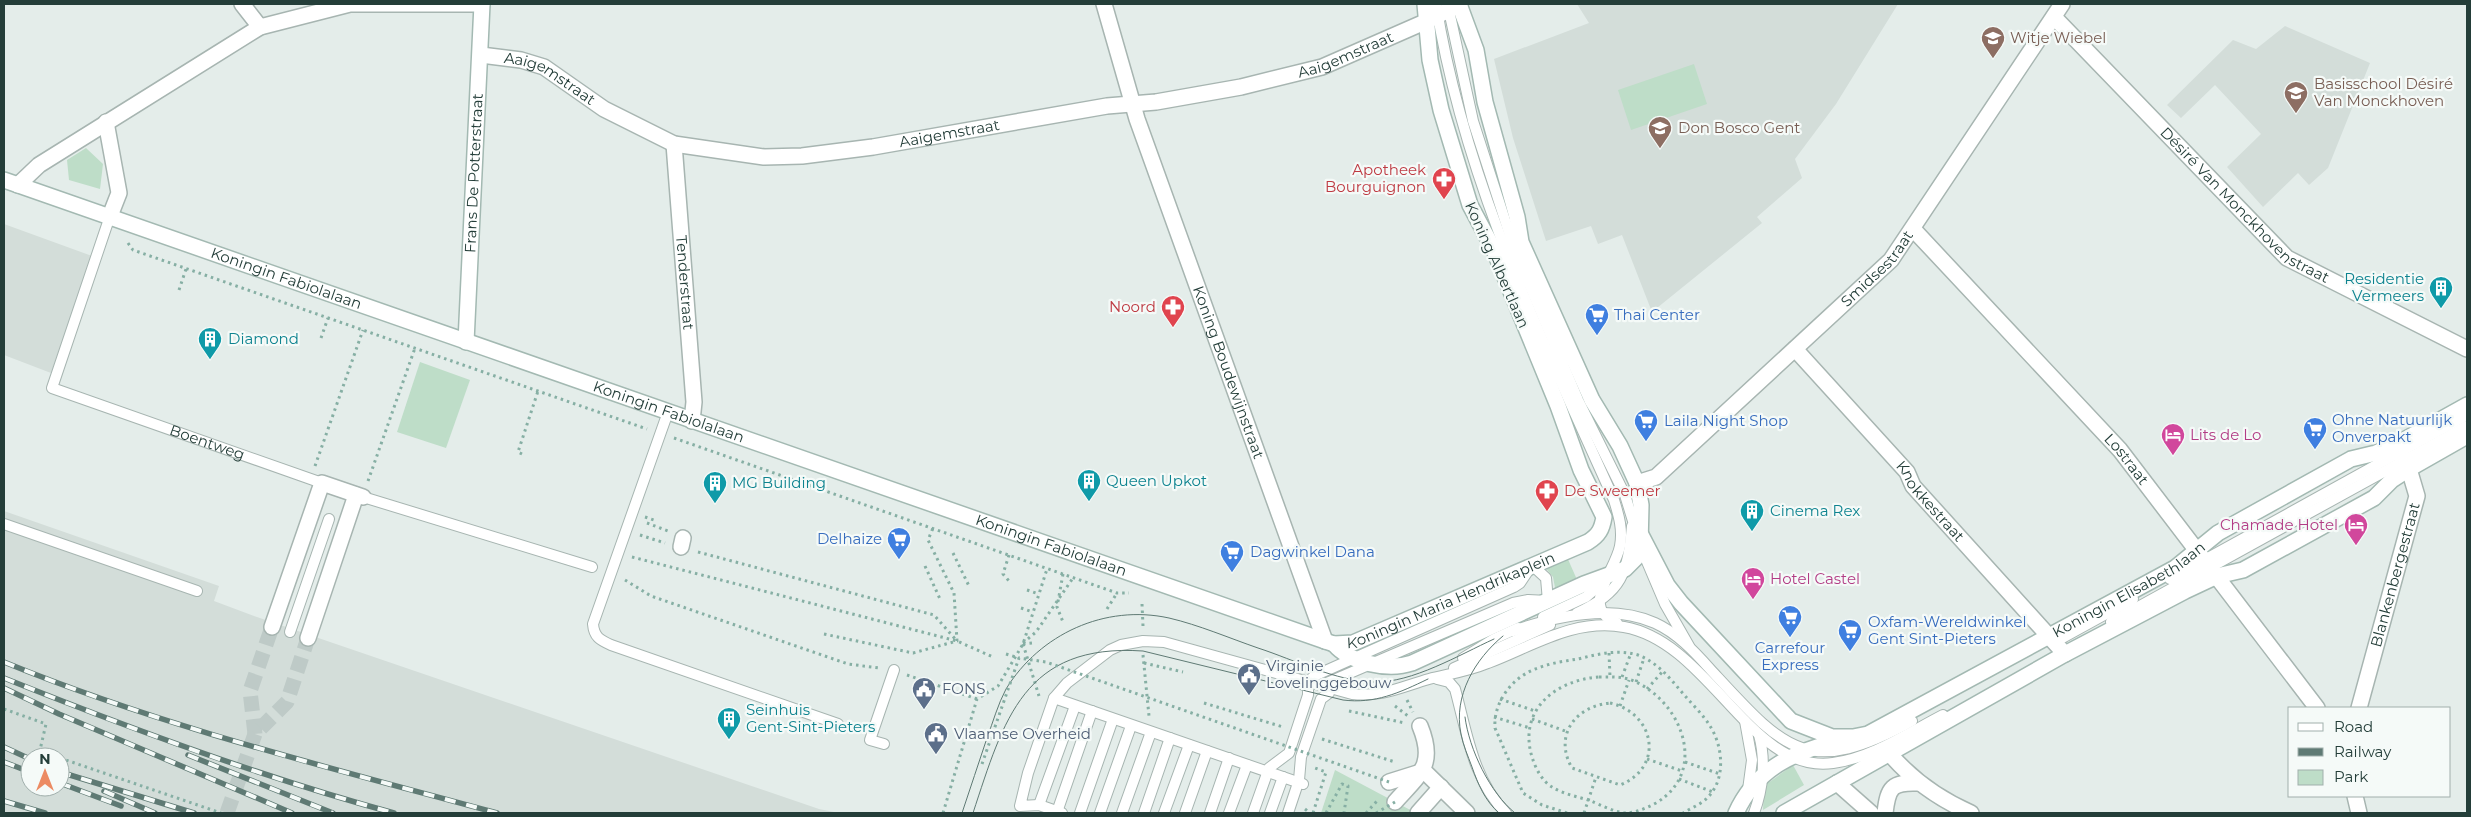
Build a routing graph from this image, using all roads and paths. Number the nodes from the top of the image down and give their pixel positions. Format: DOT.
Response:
graph roads {
  1 [pos="242,4"];
  2 [pos="482,4"];
  3 [pos="1104,4"];
  4 [pos="1425,4"];
  5 [pos="1447,8"];
  6 [pos="2058,10"];
  7 [pos="260,27"];
  8 [pos="481,55"];
  9 [pos="1132,103"];
  10 [pos="106,122"];
  11 [pos="674,144"];
  12 [pos="11,182"];
  13 [pos="110,216"];
  14 [pos="1913,228"];
  15 [pos="186,269"];
  16 [pos="180,290"];
  17 [pos="328,318"];
  18 [pos="363,330"];
  19 [pos="322,338"];
  20 [pos="466,342"];
  21 [pos="1795,349"];
  22 [pos="2467,349"];
  23 [pos="538,391"];
  24 [pos="2467,405"];
  25 [pos="668,412"];
  26 [pos="2467,415"];
  27 [pos="692,421"];
  28 [pos="2467,426"];
  29 [pos="661,434"];
  30 [pos="2467,436"];
  31 [pos="522,454"];
  32 [pos="2402,457"];
  33 [pos="316,481"];
  34 [pos="1637,483"];
  35 [pos="360,496"];
  36 [pos="1603,516"];
  37 [pos="329,519"];
  38 [pos="1632,519"];
  39 [pos="4,524"];
  40 [pos="933,528"];
  41 [pos="642,536"];
  42 [pos="1640,540"];
  43 [pos="954,553"];
  44 [pos="1009,555"];
  45 [pos="642,561"];
  46 [pos="2208,563"];
  47 [pos="1532,565"];
  48 [pos="925,566"];
  49 [pos="592,567"];
  50 [pos="1047,569"];
  51 [pos="1625,569"];
  52 [pos="610,573"];
  53 [pos="1063,574"];
  54 [pos="1608,577"];
  55 [pos="1073,578"];
  56 [pos="1009,581"];
  57 [pos="969,586"];
  58 [pos="1027,590"];
  59 [pos="197,591"];
  60 [pos="1039,594"];
  61 [pos="940,599"];
  62 [pos="1548,601"];
  63 [pos="1600,602"];
  64 [pos="1058,603"];
  65 [pos="1142,604"];
  66 [pos="1021,608"];
  67 [pos="1107,609"];
  68 [pos="1033,612"];
  69 [pos="1601,614"];
  70 [pos="1570,616"];
  71 [pos="1063,622"];
  72 [pos="272,627"];
  73 [pos="1627,627"];
  74 [pos="1513,631"];
  75 [pos="290,632"];
  76 [pos="824,634"];
  77 [pos="308,638"];
  78 [pos="957,641"];
  79 [pos="1143,641"];
  80 [pos="1329,642"];
  81 [pos="1033,643"];
  82 [pos="1023,644"];
  83 [pos="1689,646"];
  84 [pos="2057,646"];
  85 [pos="1609,653"];
  86 [pos="1631,653"];
  87 [pos="1006,654"];
  88 [pos="993,656"];
  89 [pos="1019,658"];
  90 [pos="1644,658"];
  91 [pos="1144,663"];
  92 [pos="894,670"];
  93 [pos="1663,671"];
  94 [pos="1184,672"];
  95 [pos="1314,676"];
  96 [pos="1610,677"];
  97 [pos="1622,677"];
  98 [pos="1428,680"];
  99 [pos="1629,680"];
  100 [pos="1329,682"];
  101 [pos="1636,682"];
  102 [pos="1647,689"];
  103 [pos="1054,698"];
  104 [pos="978,699"];
  105 [pos="1500,699"];
  106 [pos="1742,704"];
  107 [pos="1075,706"];
  108 [pos="1620,706"];
  109 [pos="2316,707"];
  110 [pos="2359,707"];
  111 [pos="4,709"];
  112 [pos="1092,711"];
  113 [pos="1349,711"];
  114 [pos="1536,711"];
  115 [pos="1494,716"];
  116 [pos="1113,719"];
  117 [pos="1532,719"];
  118 [pos="1744,720"];
  119 [pos="1912,721"];
  120 [pos="838,724"];
  121 [pos="1131,726"];
  122 [pos="1420,726"];
  123 [pos="1530,728"];
  124 [pos="1151,732"];
  125 [pos="1568,732"];
  126 [pos="1860,736"];
  127 [pos="1760,737"];
  128 [pos="1170,738"];
  129 [pos="884,744"];
  130 [pos="1189,745"];
  131 [pos="41,747"];
  132 [pos="1208,751"];
  133 [pos="1798,753"];
  134 [pos="1890,754"];
  135 [pos="1229,758"];
  136 [pos="1647,759"];
  137 [pos="70,762"];
  138 [pos="1685,762"];
  139 [pos="982,764"];
  140 [pos="1247,764"];
  141 [pos="1261,770"];
  142 [pos="1322,771"];
  143 [pos="1424,771"];
  144 [pos="1682,771"];
  145 [pos="1720,774"];
  146 [pos="1596,776"];
  147 [pos="1762,776"];
  148 [pos="1282,777"];
  149 [pos="1679,779"];
  150 [pos="1389,782"];
  151 [pos="1837,783"];
  152 [pos="1918,783"];
  153 [pos="1441,788"];
  154 [pos="1713,792"];
  155 [pos="1748,793"];
  156 [pos="2356,797"];
  157 [pos="1588,800"];
  158 [pos="1395,802"];
  159 [pos="1039,805"];
  160 [pos="1060,812"];
  161 [pos="1310,812"];
  162 [pos="221,813"];
  163 [pos="942,813"];
  164 [pos="1080,813"];
  165 [pos="1100,813"];
  166 [pos="1122,813"];
  167 [pos="1144,813"];
  168 [pos="1164,813"];
  169 [pos="1185,813"];
  170 [pos="1210,813"];
  171 [pos="1229,813"];
  172 [pos="1247,813"];
  173 [pos="1253,813"];
  174 [pos="1270,813"];
  175 [pos="1288,813"];
  176 [pos="1293,813"];
  177 [pos="1326,813"];
  178 [pos="1344,813"];
  179 [pos="1366,813"];
  180 [pos="1376,813"];
  181 [pos="1380,813"];
  182 [pos="1418,813"];
  183 [pos="1467,813"];
  184 [pos="1506,813"];
  185 [pos="1567,813"];
  186 [pos="1584,813"];
  187 [pos="1683,813"];
  188 [pos="1736,813"];
  189 [pos="1754,813"];
  190 [pos="1784,813"];
  191 [pos="1871,813"];
  192 [pos="1885,813"];
  193 [pos="1971,813"];
  194 [pos="2360,813"];
  1 -- 7 [label="street"];
  2 -- 7 [label="street"];
  2 -- 8 [label="street, Frans De Potterstraat"];
  3 -- 9 [label="street, Koning Boudewijnstraat"];
  4 -- 5 [label="street, Koning Albertlaan"];
  5 -- 9 [label="street, Aaigemstraat"];
  5 -- 34 [label="street, Koning Albertlaan"];
  5 -- 36 [label="street, Koning Albertlaan"];
  5 -- 38 [label="lane"];
  5 -- 54 [label="lane"];
  6 -- 14 [label="street, Smidsestraat"];
  6 -- 22 [label="street, Désiré Van Monckhovenstraat"];
  7 -- 10 [label="street"];
  8 -- 11 [label="street, Aaigemstraat"];
  8 -- 20 [label="street, Frans De Potterstraat"];
  9 -- 11 [label="street, Aaigemstraat"];
  9 -- 80 [label="street, Koning Boudewijnstraat"];
  10 -- 12 [label="street"];
  10 -- 13 [label="street"];
  11 -- 27 [label="street, Tenderstraat"];
  12 -- 13 [label="street, Koningin Fabiolalaan"];
  13 -- 15 [label="path"];
  13 -- 20 [label="street, Koningin Fabiolalaan"];
  13 -- 33 [label="lane, Boentweg"];
  14 -- 21 [label="street, Smidsestraat"];
  14 -- 46 [label="street, Lostraat"];
  15 -- 16 [label="path"];
  15 -- 17 [label="path"];
  17 -- 18 [label="path"];
  17 -- 19 [label="path"];
  18 -- 23 [label="path"];
  18 -- 33 [label="path"];
  20 -- 25 [label="street, Koningin Fabiolalaan"];
  21 -- 34 [label="street, Smidsestraat"];
  21 -- 84 [label="street, Knokkestraat"];
  23 -- 29 [label="path"];
  23 -- 31 [label="path"];
  24 -- 32 [label="street, Koningin Elisabethlaan"];
  25 -- 27 [label="street, Koningin Fabiolalaan"];
  25 -- 29 [label="lane"];
  26 -- 32 [label="lane"];
  27 -- 80 [label="street, Koningin Fabiolalaan"];
  28 -- 32 [label="lane"];
  29 -- 40 [label="path"];
  29 -- 52 [label="lane"];
  30 -- 32 [label="street, Koningin Elisabethlaan"];
  32 -- 46 [label="street, Koningin Elisabethlaan"];
  32 -- 46 [label="street, Koningin Elisabethlaan"];
  32 -- 110 [label="street, Blankenbergestraat"];
  33 -- 35 [label="street, Boentweg"];
  33 -- 72 [label="street"];
  34 -- 42 [label="street"];
  35 -- 49 [label="lane"];
  35 -- 77 [label="street"];
  36 -- 47 [label="street, Koningin Maria Hendrikaplein"];
  37 -- 75 [label="lane"];
  38 -- 42 [label="lane"];
  38 -- 51 [label="lane"];
  39 -- 59 [label="lane"];
  40 -- 44 [label="path"];
  40 -- 78 [label="path"];
  41 -- 78 [label="path"];
  42 -- 51 [label="street, Koningin Maria Hendrikaplein"];
  42 -- 83 [label="lane"];
  42 -- 126 [label="street"];
  43 -- 57 [label="path"];
  44 -- 50 [label="path"];
  44 -- 56 [label="path"];
  45 -- 78 [label="path"];
  46 -- 84 [label="street, Koningin Elisabethlaan"];
  46 -- 84 [label="street, Koningin Elisabethlaan"];
  46 -- 109 [label="street, Lostraat"];
  47 -- 62 [label="lane"];
  47 -- 80 [label="street, Koningin Maria Hendrikaplein"];
  47 -- 95 [label="lane"];
  48 -- 61 [label="path"];
  50 -- 53 [label="path"];
  50 -- 60 [label="path"];
  51 -- 54 [label="street, Koningin Maria Hendrikaplein"];
  51 -- 63 [label="lane"];
  52 -- 92 [label="path"];
  52 -- 120 [label="lane"];
  53 -- 55 [label="path"];
  53 -- 64 [label="path"];
  54 -- 62 [label="street, Koningin Maria Hendrikaplein"];
  54 -- 63 [label="lane"];
  54 -- 74 [label="lane"];
  55 -- 64 [label="path"];
  55 -- 67 [label="path"];
  58 -- 60 [label="path"];
  60 -- 68 [label="path"];
  62 -- 80 [label="street, Koningin Maria Hendrikaplein"];
  62 -- 100 [label="lane"];
  63 -- 69 [label="lane"];
  63 -- 70 [label="lane"];
  64 -- 71 [label="path"];
  64 -- 82 [label="path"];
  65 -- 79 [label="path"];
  66 -- 68 [label="path"];
  68 -- 82 [label="path"];
  69 -- 70 [label="lane"];
  69 -- 73 [label="lane"];
  69 -- 83 [label="lane"];
  70 -- 74 [label="lane"];
  70 -- 98 [label="lane"];
  73 -- 98 [label="lane"];
  73 -- 118 [label="lane"];
  74 -- 98 [label="lane"];
  76 -- 78 [label="path"];
  78 -- 88 [label="path"];
  79 -- 91 [label="path"];
  79 -- 98 [label="lane"];
  79 -- 103 [label="lane"];
  81 -- 82 [label="path"];
  82 -- 104 [label="path"];
  83 -- 106 [label="lane"];
  84 -- 126 [label="street, Koningin Elisabethlaan"];
  84 -- 133 [label="lane"];
  84 -- 134 [label="street, Koningin Elisabethlaan"];
  85 -- 86 [label="path"];
  85 -- 96 [label="path"];
  85 -- 105 [label="path"];
  86 -- 90 [label="path"];
  86 -- 97 [label="path"];
  87 -- 89 [label="path, bridge"];
  89 -- 139 [label="path, bridge"];
  89 -- 150 [label="path, bridge"];
  90 -- 93 [label="path"];
  90 -- 101 [label="path"];
  91 -- 94 [label="path"];
  91 -- 124 [label="path"];
  92 -- 104 [label="path"];
  92 -- 129 [label="lane"];
  93 -- 102 [label="path"];
  93 -- 145 [label="path"];
  95 -- 100 [label="lane"];
  95 -- 173 [label="lane"];
  96 -- 97 [label="path"];
  96 -- 114 [label="path"];
  97 -- 99 [label="path"];
  98 -- 184 [label="lane"];
  99 -- 101 [label="path"];
  99 -- 108 [label="path"];
  100 -- 175 [label="lane"];
  101 -- 102 [label="path"];
  102 -- 138 [label="path"];
  103 -- 107 [label="lane"];
  103 -- 159 [label="lane"];
  104 -- 163 [label="path"];
  105 -- 114 [label="path"];
  105 -- 115 [label="path"];
  106 -- 127 [label="lane"];
  106 -- 133 [label="lane"];
  107 -- 112 [label="lane"];
  107 -- 159 [label="lane"];
  108 -- 125 [label="path"];
  108 -- 136 [label="path"];
  111 -- 131 [label="path"];
  112 -- 116 [label="lane"];
  112 -- 160 [label="lane"];
  113 -- 122 [label="path"];
  114 -- 117 [label="path"];
  115 -- 123 [label="path"];
  115 -- 185 [label="path"];
  116 -- 121 [label="lane"];
  116 -- 164 [label="lane"];
  117 -- 123 [label="path"];
  117 -- 125 [label="path"];
  118 -- 127 [label="lane"];
  118 -- 155 [label="lane"];
  119 -- 133 [label="lane"];
  121 -- 124 [label="lane"];
  121 -- 165 [label="lane"];
  122 -- 143 [label="street"];
  123 -- 157 [label="path"];
  124 -- 128 [label="lane"];
  124 -- 166 [label="lane"];
  125 -- 146 [label="path"];
  126 -- 133 [label="street"];
  127 -- 133 [label="lane"];
  127 -- 147 [label="lane"];
  128 -- 130 [label="lane"];
  128 -- 167 [label="lane"];
  130 -- 132 [label="lane"];
  130 -- 168 [label="lane"];
  132 -- 135 [label="lane"];
  132 -- 169 [label="lane"];
  133 -- 147 [label="street"];
  134 -- 151 [label="street"];
  134 -- 152 [label="street"];
  135 -- 140 [label="lane"];
  135 -- 170 [label="lane"];
  136 -- 144 [label="path"];
  136 -- 146 [label="path"];
  137 -- 162 [label="path"];
  138 -- 144 [label="path"];
  138 -- 145 [label="path"];
  140 -- 141 [label="lane"];
  140 -- 171 [label="lane"];
  141 -- 148 [label="lane"];
  141 -- 172 [label="lane"];
  142 -- 161 [label="path"];
  143 -- 150 [label="street"];
  143 -- 153 [label="street"];
  143 -- 158 [label="street"];
  144 -- 149 [label="path"];
  145 -- 154 [label="path"];
  146 -- 157 [label="path"];
  147 -- 155 [label="street"];
  147 -- 189 [label="lane"];
  148 -- 174 [label="lane"];
  148 -- 176 [label="lane"];
  149 -- 154 [label="path"];
  149 -- 157 [label="path"];
  151 -- 190 [label="street"];
  151 -- 191 [label="street"];
  152 -- 192 [label="street"];
  152 -- 193 [label="street"];
  153 -- 182 [label="street"];
  153 -- 183 [label="street"];
  154 -- 187 [label="path"];
  155 -- 188 [label="street"];
  156 -- 194 [label="street"];
  157 -- 186 [label="path"];
  158 -- 180 [label="path, bridge"];
  159 -- 160 [label="lane"];
  177 -- 178 [label="path"];
  179 -- 181 [label="path"];
}
